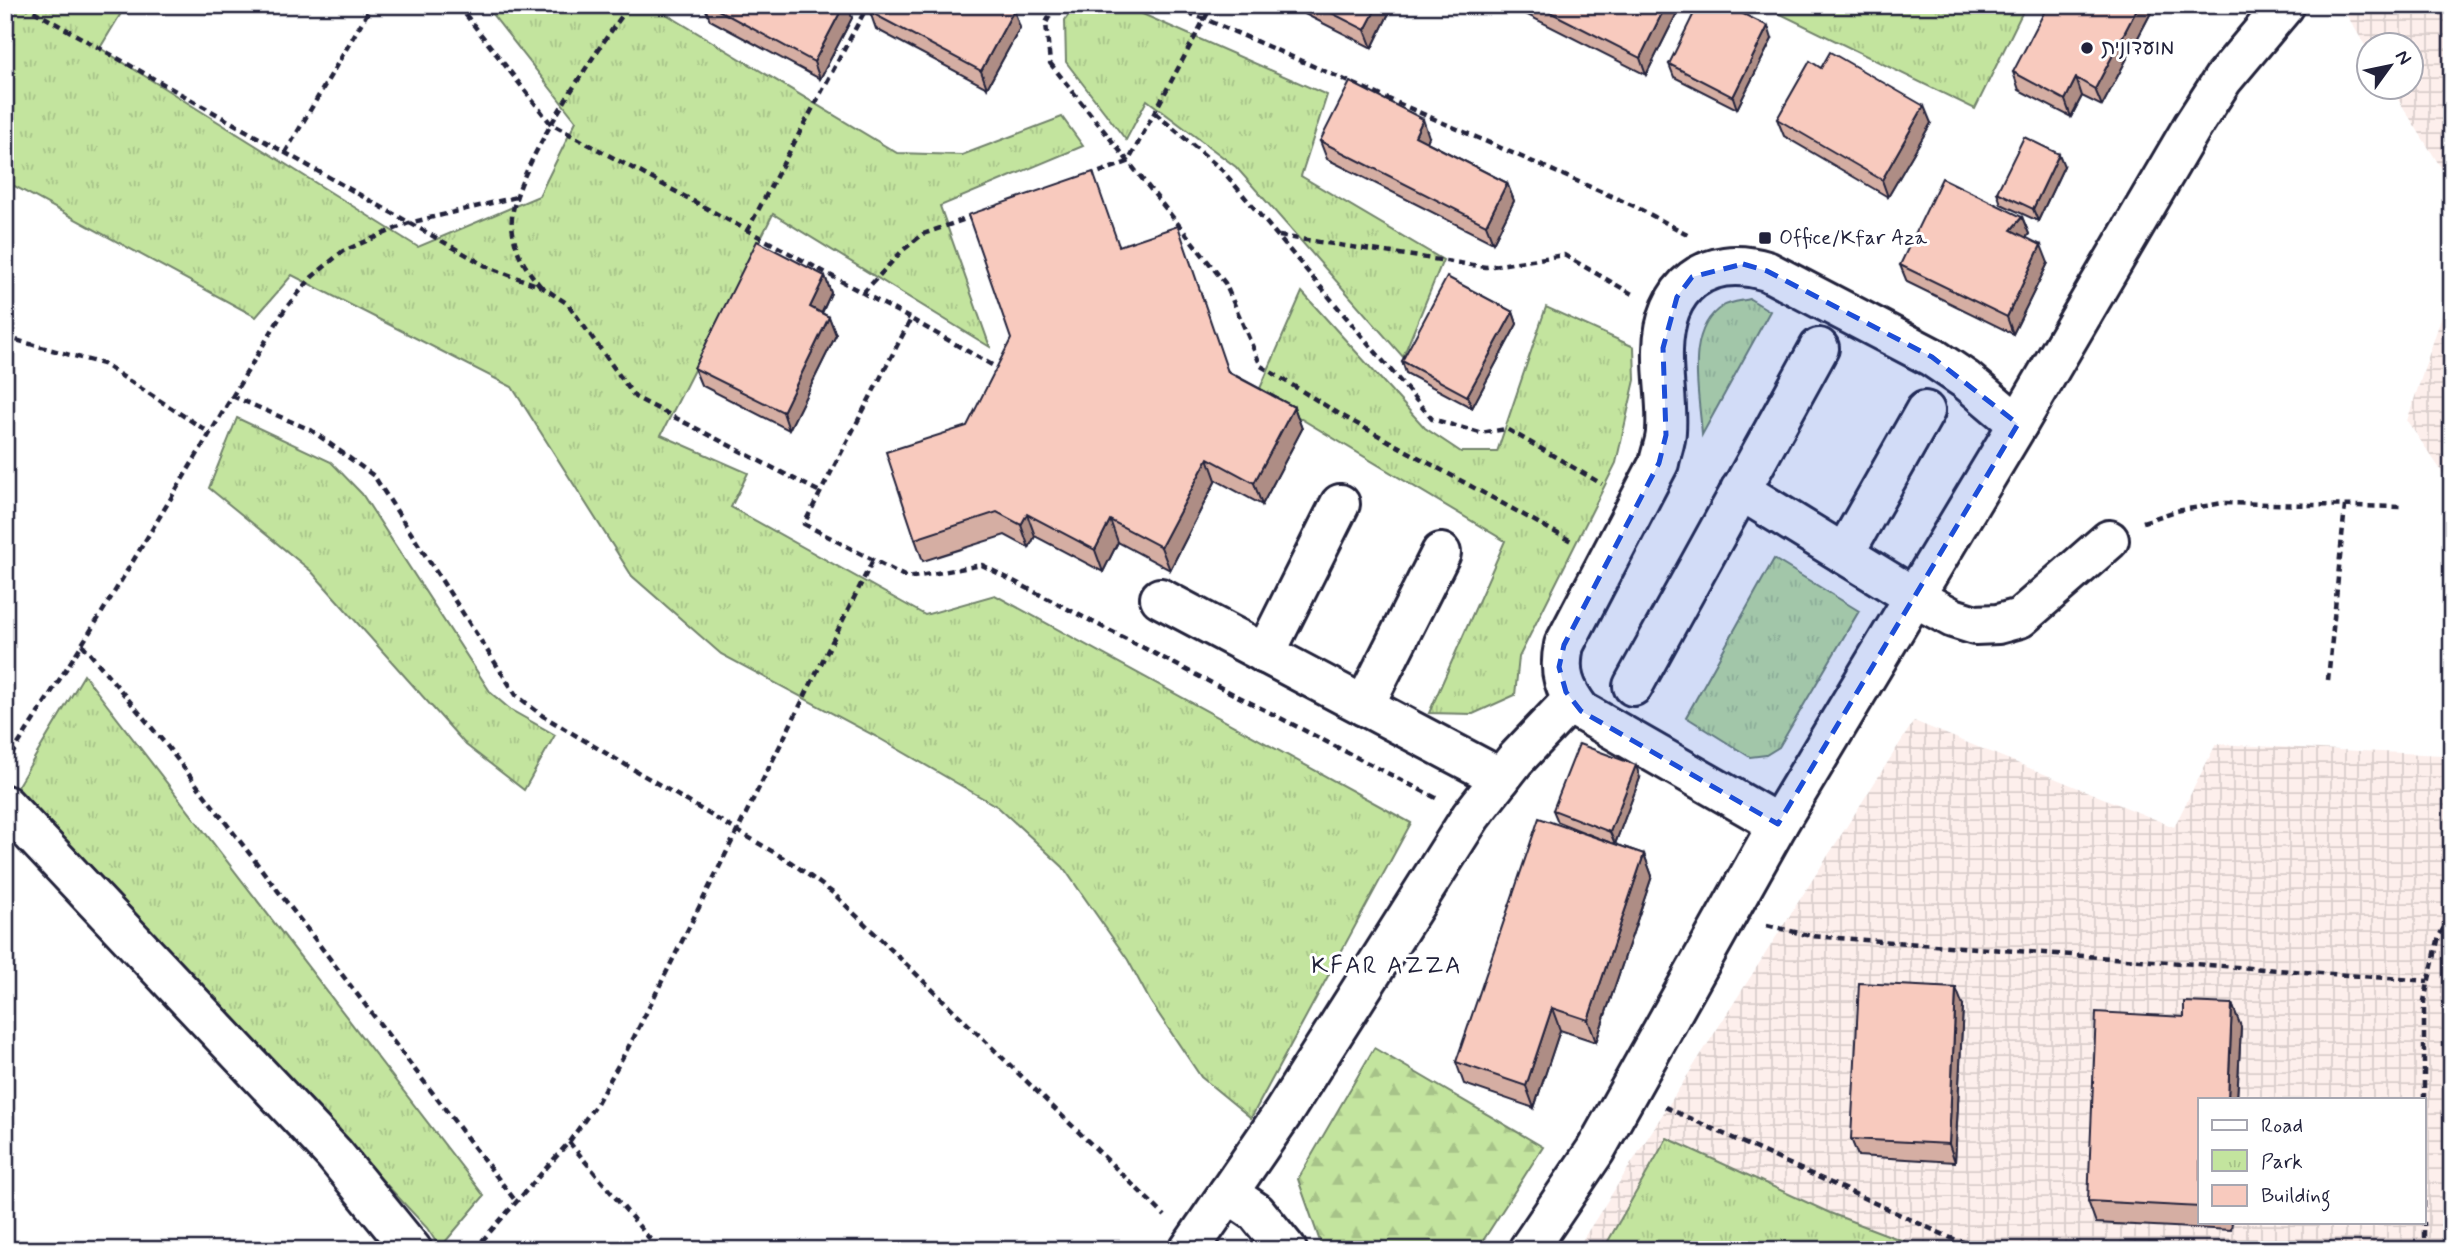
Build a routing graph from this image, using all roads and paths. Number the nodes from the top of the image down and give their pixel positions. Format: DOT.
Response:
graph roads {
  1 [pos="23,5"];
  2 [pos="372,5"];
  3 [pos="458,5"];
  4 [pos="630,5"];
  5 [pos="867,5"];
  6 [pos="1055,5"];
  7 [pos="1165,5"];
  8 [pos="1212,5"];
  9 [pos="2263,14"];
  10 [pos="1205,19"];
  11 [pos="1155,113"];
  12 [pos="551,124"];
  13 [pos="285,153"];
  14 [pos="1128,162"];
  15 [pos="1077,180"];
  16 [pos="516,197"];
  17 [pos="987,211"];
  18 [pos="409,223"];
  19 [pos="747,231"];
  20 [pos="1278,236"];
  21 [pos="1743,264"];
  22 [pos="542,287"];
  23 [pos="863,293"];
  24 [pos="1669,316"];
  25 [pos="911,319"];
  26 [pos="5,337"];
  27 [pos="2452,345"];
  28 [pos="1819,348"];
  29 [pos="992,365"];
  30 [pos="2452,384"];
  31 [pos="232,396"];
  32 [pos="1925,411"];
  33 [pos="2018,425"];
  34 [pos="210,433"];
  35 [pos="1740,491"];
  36 [pos="820,492"];
  37 [pos="1340,504"];
  38 [pos="1637,504"];
  39 [pos="2345,506"];
  40 [pos="2402,507"];
  41 [pos="2109,540"];
  42 [pos="1441,553"];
  43 [pos="1844,554"];
  44 [pos="873,560"];
  45 [pos="1608,562"];
  46 [pos="1914,597"];
  47 [pos="1160,598"];
  48 [pos="82,645"];
  49 [pos="1265,654"];
  50 [pos="2328,680"];
  51 [pos="1633,686"];
  52 [pos="1572,699"];
  53 [pos="1364,706"];
  54 [pos="5,765"];
  55 [pos="1500,778"];
  56 [pos="5,805"];
  57 [pos="1471,816"];
  58 [pos="1778,824"];
  59 [pos="737,832"];
  60 [pos="2452,914"];
  61 [pos="1728,915"];
  62 [pos="2428,981"];
  63 [pos="1629,1091"];
  64 [pos="2424,1098"];
  65 [pos="569,1142"];
  66 [pos="1228,1193"];
  67 [pos="517,1203"];
  68 [pos="2424,1224"];
  69 [pos="1191,1246"];
  70 [pos="412,1250"];
  71 [pos="474,1250"];
  72 [pos="659,1250"];
  73 [pos="1287,1250"];
  74 [pos="1528,1250"];
  75 [pos="1988,1250"];
  76 [pos="2424,1250"];
  1 -- 13 [label="path"];
  2 -- 13 [label="path"];
  3 -- 12 [label="path"];
  4 -- 12 [label="path"];
  5 -- 19 [label="path"];
  6 -- 14 [label="path"];
  7 -- 10 [label="path"];
  8 -- 10 [label="path"];
  9 -- 33 [label="street"];
  10 -- 11 [label="path"];
  10 -- 21 [label="path"];
  11 -- 14 [label="path"];
  11 -- 20 [label="path"];
  12 -- 16 [label="path"];
  12 -- 19 [label="path"];
  13 -- 18 [label="path"];
  14 -- 15 [label="path"];
  14 -- 45 [label="path"];
  16 -- 18 [label="path"];
  16 -- 22 [label="path"];
  17 -- 23 [label="path"];
  18 -- 22 [label="path"];
  18 -- 31 [label="path"];
  19 -- 23 [label="path"];
  20 -- 24 [label="path"];
  20 -- 38 [label="path"];
  21 -- 24 [label="street"];
  21 -- 33 [label="street"];
  22 -- 36 [label="path"];
  23 -- 25 [label="path"];
  24 -- 38 [label="street"];
  25 -- 29 [label="path"];
  25 -- 36 [label="path"];
  26 -- 34 [label="path"];
  27 -- 30 [label="path"];
  28 -- 35 [label="street"];
  31 -- 34 [label="path"];
  31 -- 59 [label="path"];
  32 -- 43 [label="street"];
  33 -- 46 [label="street"];
  34 -- 48 [label="path"];
  35 -- 43 [label="street"];
  35 -- 51 [label="street"];
  36 -- 44 [label="path"];
  37 -- 49 [label="street"];
  38 -- 45 [label="street"];
  39 -- 40 [label="path"];
  39 -- 41 [label="path"];
  39 -- 50 [label="path"];
  41 -- 46 [label="street"];
  42 -- 53 [label="street"];
  43 -- 46 [label="street"];
  44 -- 57 [label="path"];
  44 -- 59 [label="path"];
  45 -- 52 [label="street"];
  46 -- 58 [label="street"];
  47 -- 49 [label="street"];
  48 -- 54 [label="path"];
  48 -- 67 [label="path"];
  49 -- 53 [label="street"];
  52 -- 55 [label="street"];
  52 -- 58 [label="street"];
  53 -- 55 [label="street"];
  55 -- 57 [label="street"];
  56 -- 70 [label="street"];
  57 -- 66 [label="street"];
  58 -- 61 [label="street"];
  59 -- 65 [label="path"];
  59 -- 69 [label="path"];
  60 -- 62 [label="path"];
  61 -- 62 [label="path"];
  61 -- 63 [label="street"];
  62 -- 64 [label="path"];
  63 -- 74 [label="street"];
  63 -- 75 [label="path"];
  65 -- 67 [label="path"];
  65 -- 72 [label="path"];
  66 -- 69 [label="street"];
  66 -- 73 [label="street"];
  67 -- 71 [label="path"];
  68 -- 76 [label="path"];
}
